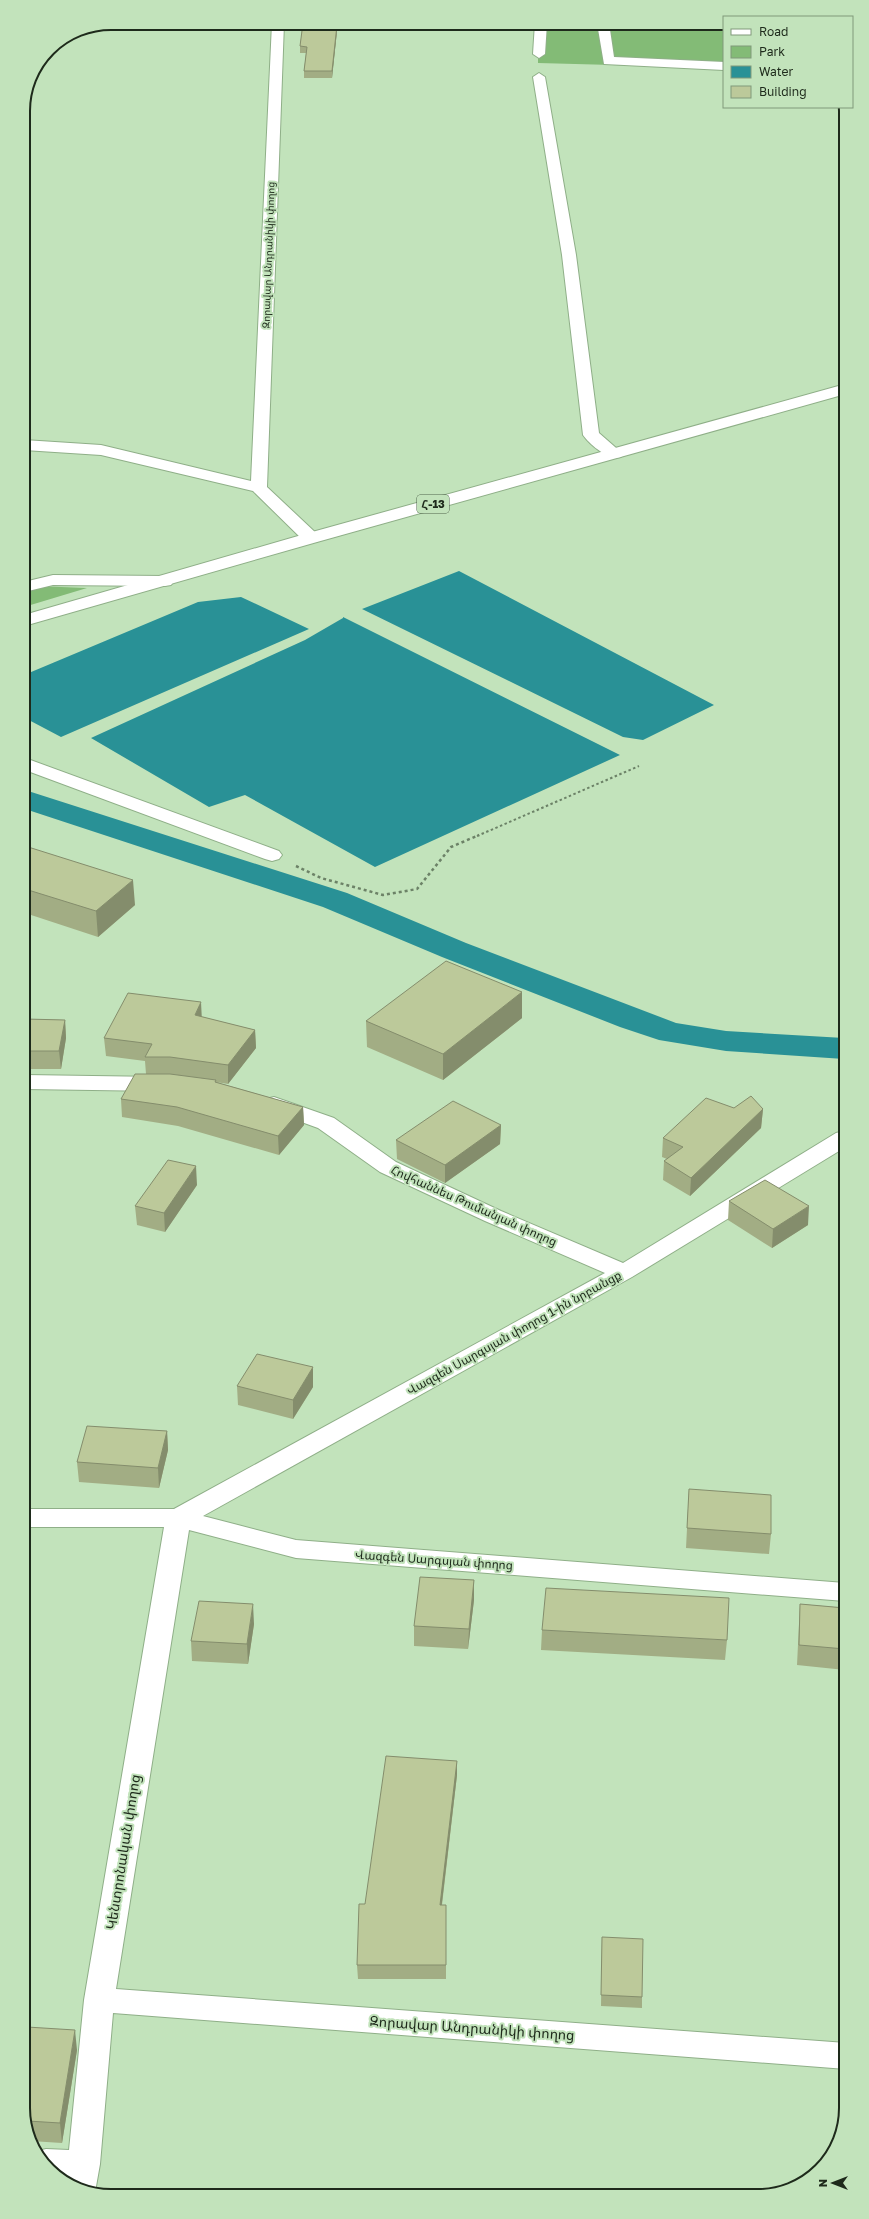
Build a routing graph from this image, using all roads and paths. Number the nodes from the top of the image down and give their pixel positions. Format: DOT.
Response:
graph roads {
  1 [pos="278,30"];
  2 [pos="541,30"];
  3 [pos="604,30"];
  4 [pos="539,54"];
  5 [pos="723,66"];
  6 [pos="539,77"];
  7 [pos="839,391"];
  8 [pos="30,445"];
  9 [pos="615,454"];
  10 [pos="259,488"];
  11 [pos="311,538"];
  12 [pos="165,581"];
  13 [pos="30,586"];
  14 [pos="30,619"];
  15 [pos="30,766"];
  16 [pos="639,766"];
  17 [pos="272,855"];
  18 [pos="30,1082"];
  19 [pos="179,1085"];
  20 [pos="254,1098"];
  21 [pos="839,1141"];
  22 [pos="624,1272"];
  23 [pos="30,1518"];
  24 [pos="178,1518"];
  25 [pos="839,1592"];
  26 [pos="99,2000"];
  27 [pos="839,2055"];
  28 [pos="54,2165"];
  29 [pos="83,2175"];
  1 -- 10 [label="street, Զորավար Անդրանիկի փողոց"];
  2 -- 4 [label="street"];
  3 -- 5 [label="street"];
  6 -- 9 [label="street"];
  7 -- 9 [label="street, Հ-13"];
  8 -- 10 [label="street"];
  9 -- 11 [label="street, Հ-13"];
  10 -- 11 [label="street"];
  11 -- 12 [label="street, Հ-13"];
  12 -- 13 [label="street"];
  12 -- 14 [label="street, Հ-13"];
  15 -- 17 [label="street"];
  16 -- 17 [label="path"];
  18 -- 19 [label="street"];
  20 -- 22 [label="street, Հովհաննես Թումանյան փողոց"];
  21 -- 22 [label="street, Վազգեն Սարգսյան փողոց 1-ին նրբանցք"];
  22 -- 24 [label="street, Վազգեն Սարգսյան փողոց 1-ին նրբանցք"];
  23 -- 24 [label="street, Վազգեն Սարգսյան փողոց"];
  24 -- 25 [label="street, Վազգեն Սարգսյան փողոց"];
  24 -- 26 [label="street, Կենտրոնական փողոց"];
  26 -- 27 [label="street, Զորավար Անդրանիկի փողոց"];
  26 -- 29 [label="street, Կենտրոնական փողոց"];
  28 -- 29 [label="street"];
}
